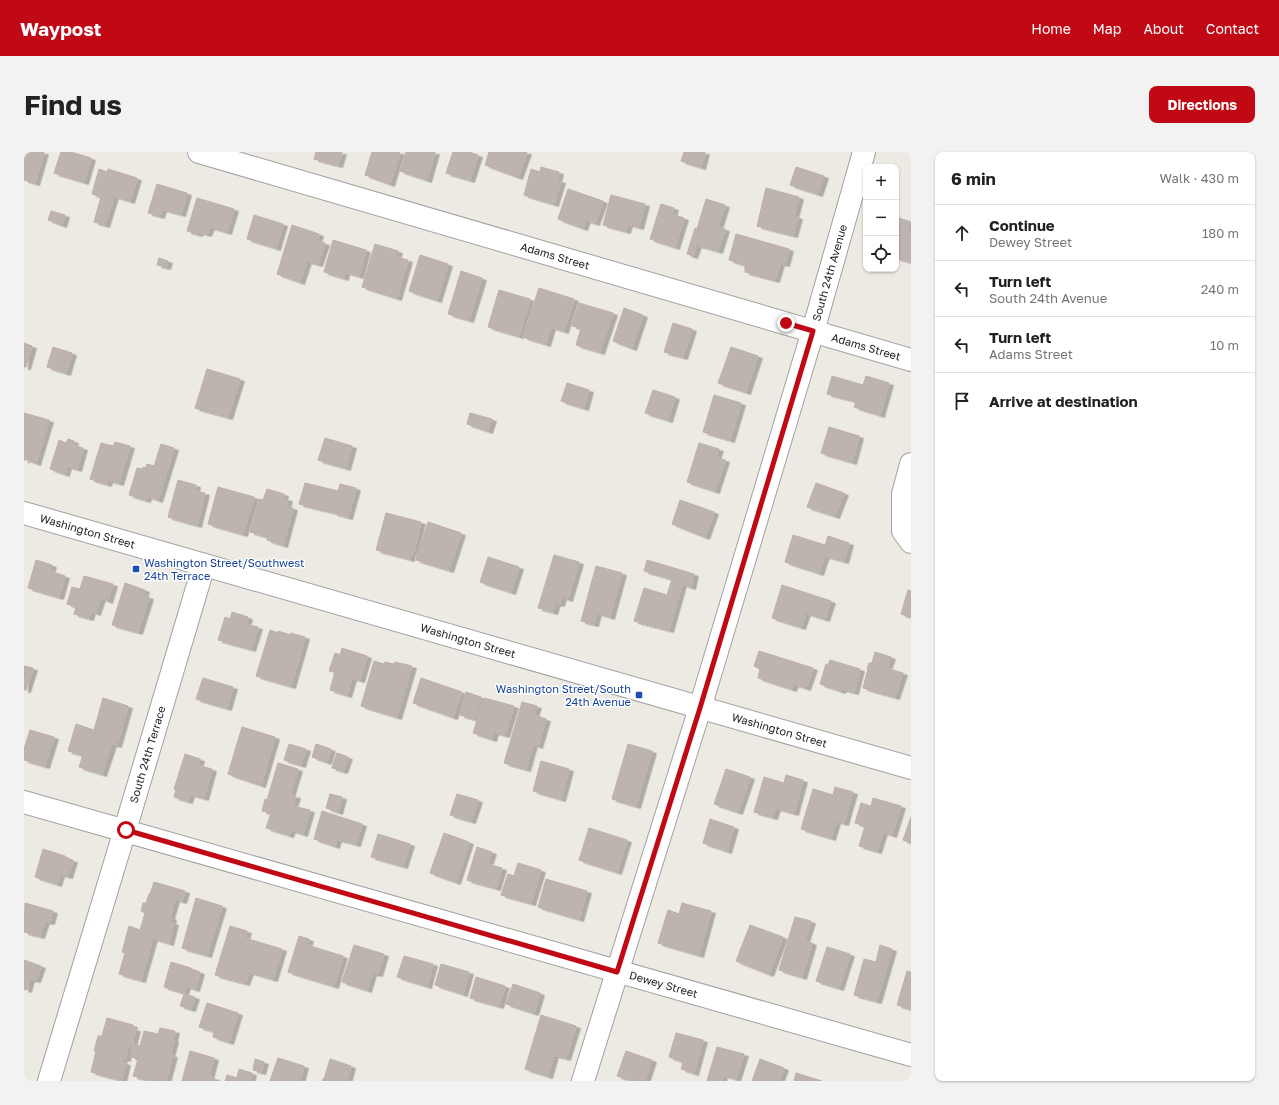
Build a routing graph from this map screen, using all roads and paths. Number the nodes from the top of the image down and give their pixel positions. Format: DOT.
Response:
graph roads {
  1 [pos="199,152"];
  2 [pos="864,152"];
  3 [pos="813,331"];
  4 [pos="911,360"];
  5 [pos="911,464"];
  6 [pos="24,513"];
  7 [pos="911,542"];
  8 [pos="204,565"];
  9 [pos="700,708"];
  10 [pos="911,768"];
  11 [pos="24,802"];
  12 [pos="126,830"];
  13 [pos="617,972"];
  14 [pos="911,1055"];
  15 [pos="49,1081"];
  16 [pos="583,1081"];
  1 -- 3 [label="street, Adams Street"];
  2 -- 3 [label="street, South 24th Avenue"];
  3 -- 4 [label="street, Adams Street"];
  3 -- 9 [label="street, South 24th Avenue"];
  5 -- 7 [label="street"];
  6 -- 8 [label="street, Washington Street"];
  8 -- 9 [label="street, Washington Street"];
  8 -- 12 [label="street, South 24th Terrace"];
  9 -- 10 [label="street, Washington Street"];
  9 -- 13 [label="street, South 24th Avenue"];
  11 -- 12 [label="street, Dewey Street"];
  12 -- 13 [label="street, Dewey Street"];
  12 -- 15 [label="street, South 24th Terrace"];
  13 -- 14 [label="street, Dewey Street"];
  13 -- 16 [label="street, South 24th Avenue"];
}
